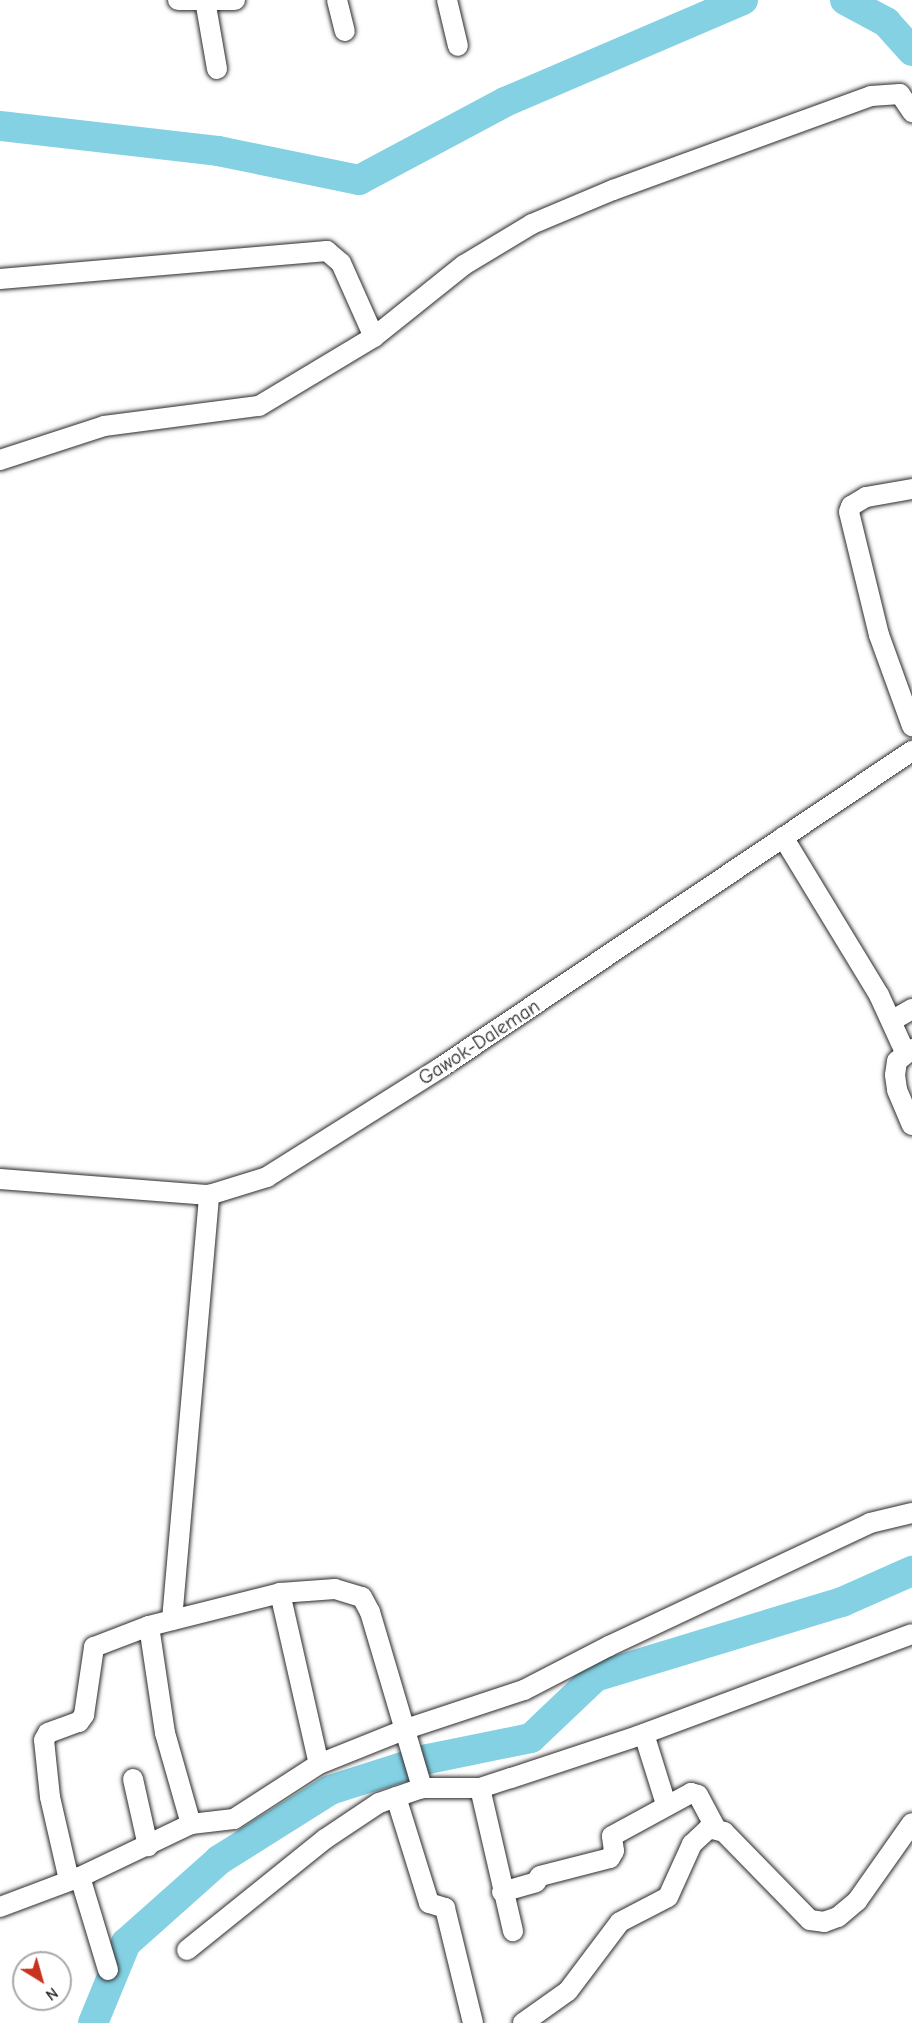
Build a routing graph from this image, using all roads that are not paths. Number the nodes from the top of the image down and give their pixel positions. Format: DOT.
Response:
graph roads {
  1 [pos="178,0"];
  2 [pos="235,0"];
  3 [pos="337,0"];
  4 [pos="447,0"];
  5 [pos="205,1"];
  6 [pos="345,31"];
  7 [pos="458,46"];
  8 [pos="217,69"];
  9 [pos="912,112"];
  10 [pos="0,279"];
  11 [pos="374,337"];
  12 [pos="0,460"];
  13 [pos="912,489"];
  14 [pos="912,726"];
  15 [pos="912,751"];
  16 [pos="783,837"];
  17 [pos="912,1009"];
  18 [pos="893,1020"];
  19 [pos="908,1051"];
  20 [pos="912,1125"];
  21 [pos="0,1179"];
  22 [pos="209,1195"];
  23 [pos="912,1513"];
  24 [pos="280,1593"];
  25 [pos="172,1615"];
  26 [pos="149,1626"];
  27 [pos="912,1634"];
  28 [pos="402,1714"];
  29 [pos="644,1734"];
  30 [pos="317,1758"];
  31 [pos="133,1779"];
  32 [pos="421,1784"];
  33 [pos="480,1788"];
  34 [pos="396,1797"];
  35 [pos="666,1804"];
  36 [pos="912,1823"];
  37 [pos="190,1824"];
  38 [pos="715,1827"];
  39 [pos="148,1846"];
  40 [pos="75,1878"];
  41 [pos="502,1892"];
  42 [pos="0,1907"];
  43 [pos="513,1931"];
  44 [pos="188,1950"];
  45 [pos="108,1970"];
  46 [pos="473,2023"];
  47 [pos="523,2023"];
  1 -- 5 [label="street"];
  2 -- 5 [label="street"];
  3 -- 6 [label="street"];
  4 -- 7 [label="street"];
  5 -- 8 [label="street"];
  9 -- 11 [label="street"];
  10 -- 11 [label="street"];
  11 -- 12 [label="street"];
  13 -- 14 [label="street"];
  15 -- 16 [label="street, Gawok-Daleman"];
  16 -- 18 [label="street"];
  16 -- 22 [label="street, Gawok-Daleman"];
  17 -- 18 [label="street"];
  18 -- 19 [label="street"];
  19 -- 20 [label="street"];
  21 -- 22 [label="street, Gawok-Daleman"];
  22 -- 25 [label="street"];
  23 -- 28 [label="street"];
  24 -- 25 [label="street"];
  24 -- 28 [label="street"];
  24 -- 30 [label="street"];
  25 -- 26 [label="street"];
  26 -- 37 [label="street"];
  26 -- 40 [label="street"];
  27 -- 29 [label="street"];
  28 -- 30 [label="street"];
  28 -- 32 [label="street"];
  29 -- 33 [label="street"];
  29 -- 35 [label="street"];
  30 -- 37 [label="street"];
  31 -- 39 [label="street"];
  32 -- 33 [label="street"];
  32 -- 34 [label="street"];
  33 -- 41 [label="street"];
  34 -- 44 [label="street"];
  34 -- 46 [label="street"];
  35 -- 38 [label="street"];
  35 -- 41 [label="street"];
  36 -- 38 [label="street"];
  37 -- 39 [label="street"];
  38 -- 47 [label="street"];
  39 -- 40 [label="street"];
  40 -- 42 [label="street"];
  40 -- 45 [label="street"];
  41 -- 43 [label="street"];
}
